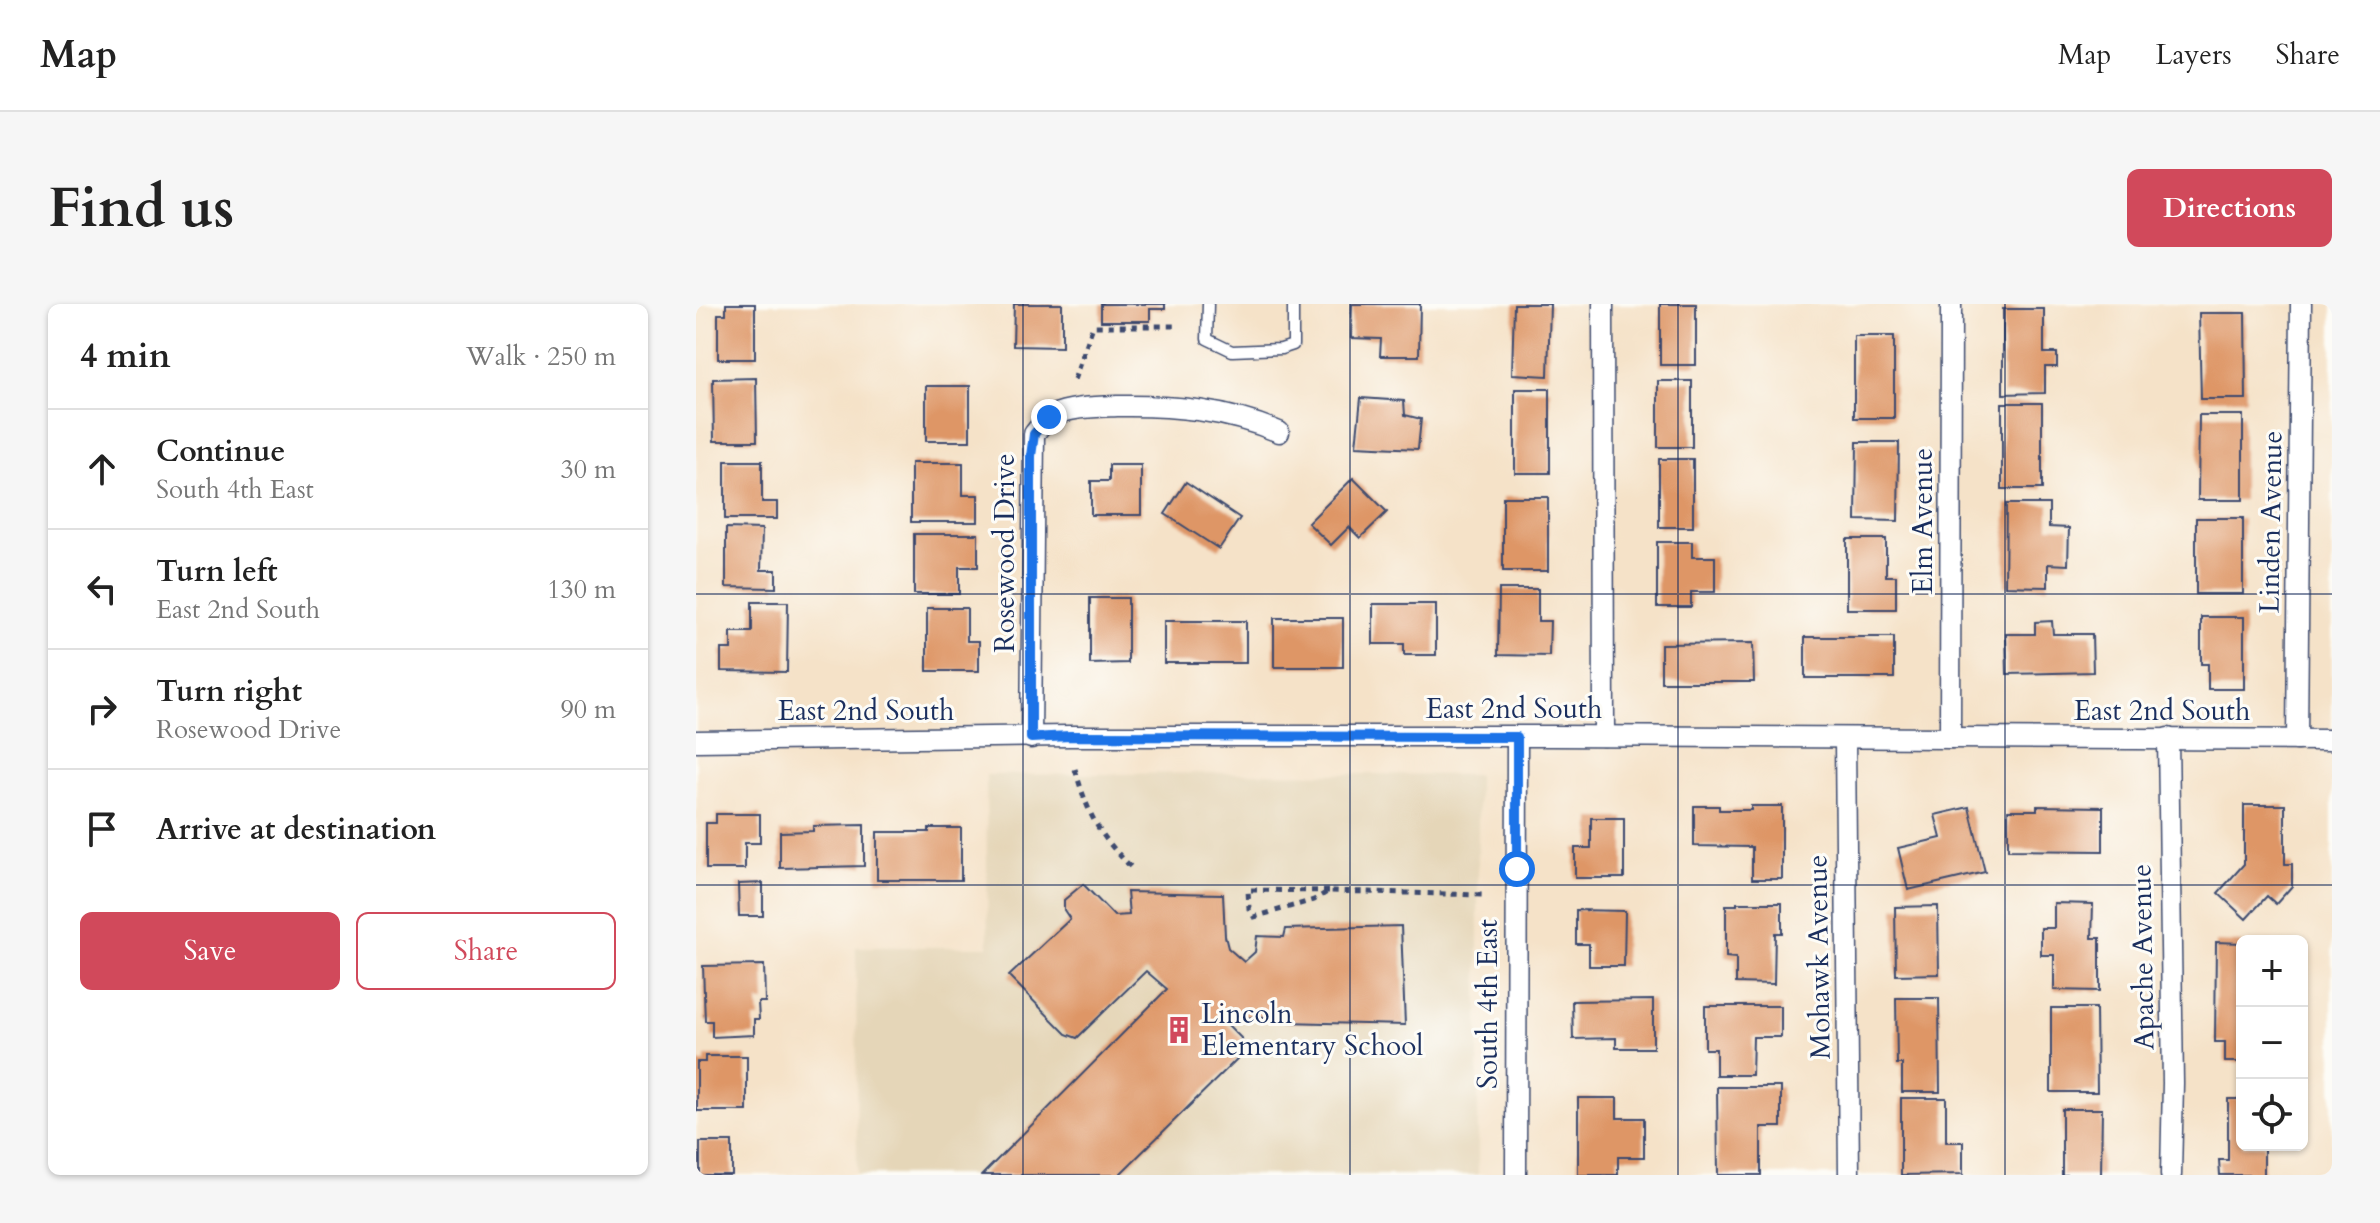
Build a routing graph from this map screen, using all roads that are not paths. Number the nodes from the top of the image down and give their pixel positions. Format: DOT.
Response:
graph roads {
  1 [pos="1208,304"];
  2 [pos="1293,304"];
  3 [pos="1603,304"];
  4 [pos="1951,304"];
  5 [pos="2301,304"];
  6 [pos="1279,432"];
  7 [pos="1604,736"];
  8 [pos="1517,737"];
  9 [pos="1031,738"];
  10 [pos="1950,738"];
  11 [pos="2168,738"];
  12 [pos="1845,739"];
  13 [pos="2297,740"];
  14 [pos="2332,740"];
  15 [pos="696,741"];
  16 [pos="1516,1175"];
  17 [pos="1849,1175"];
  18 [pos="2171,1175"];
  1 -- 2 [label="lane"];
  3 -- 7 [label="street"];
  4 -- 10 [label="street, Elm Avenue"];
  5 -- 13 [label="street, Linden Avenue"];
  6 -- 9 [label="street, Rosewood Drive"];
  7 -- 8 [label="street, East 2nd South"];
  7 -- 12 [label="street, East 2nd South"];
  8 -- 9 [label="street, East 2nd South"];
  8 -- 16 [label="street, South 4th East"];
  9 -- 15 [label="street, East 2nd South"];
  10 -- 11 [label="street, East 2nd South"];
  10 -- 12 [label="street, East 2nd South"];
  11 -- 13 [label="street, East 2nd South"];
  11 -- 18 [label="street, Apache Avenue"];
  12 -- 17 [label="street, Mohawk Avenue"];
  13 -- 14 [label="street, East 2nd South"];
}
